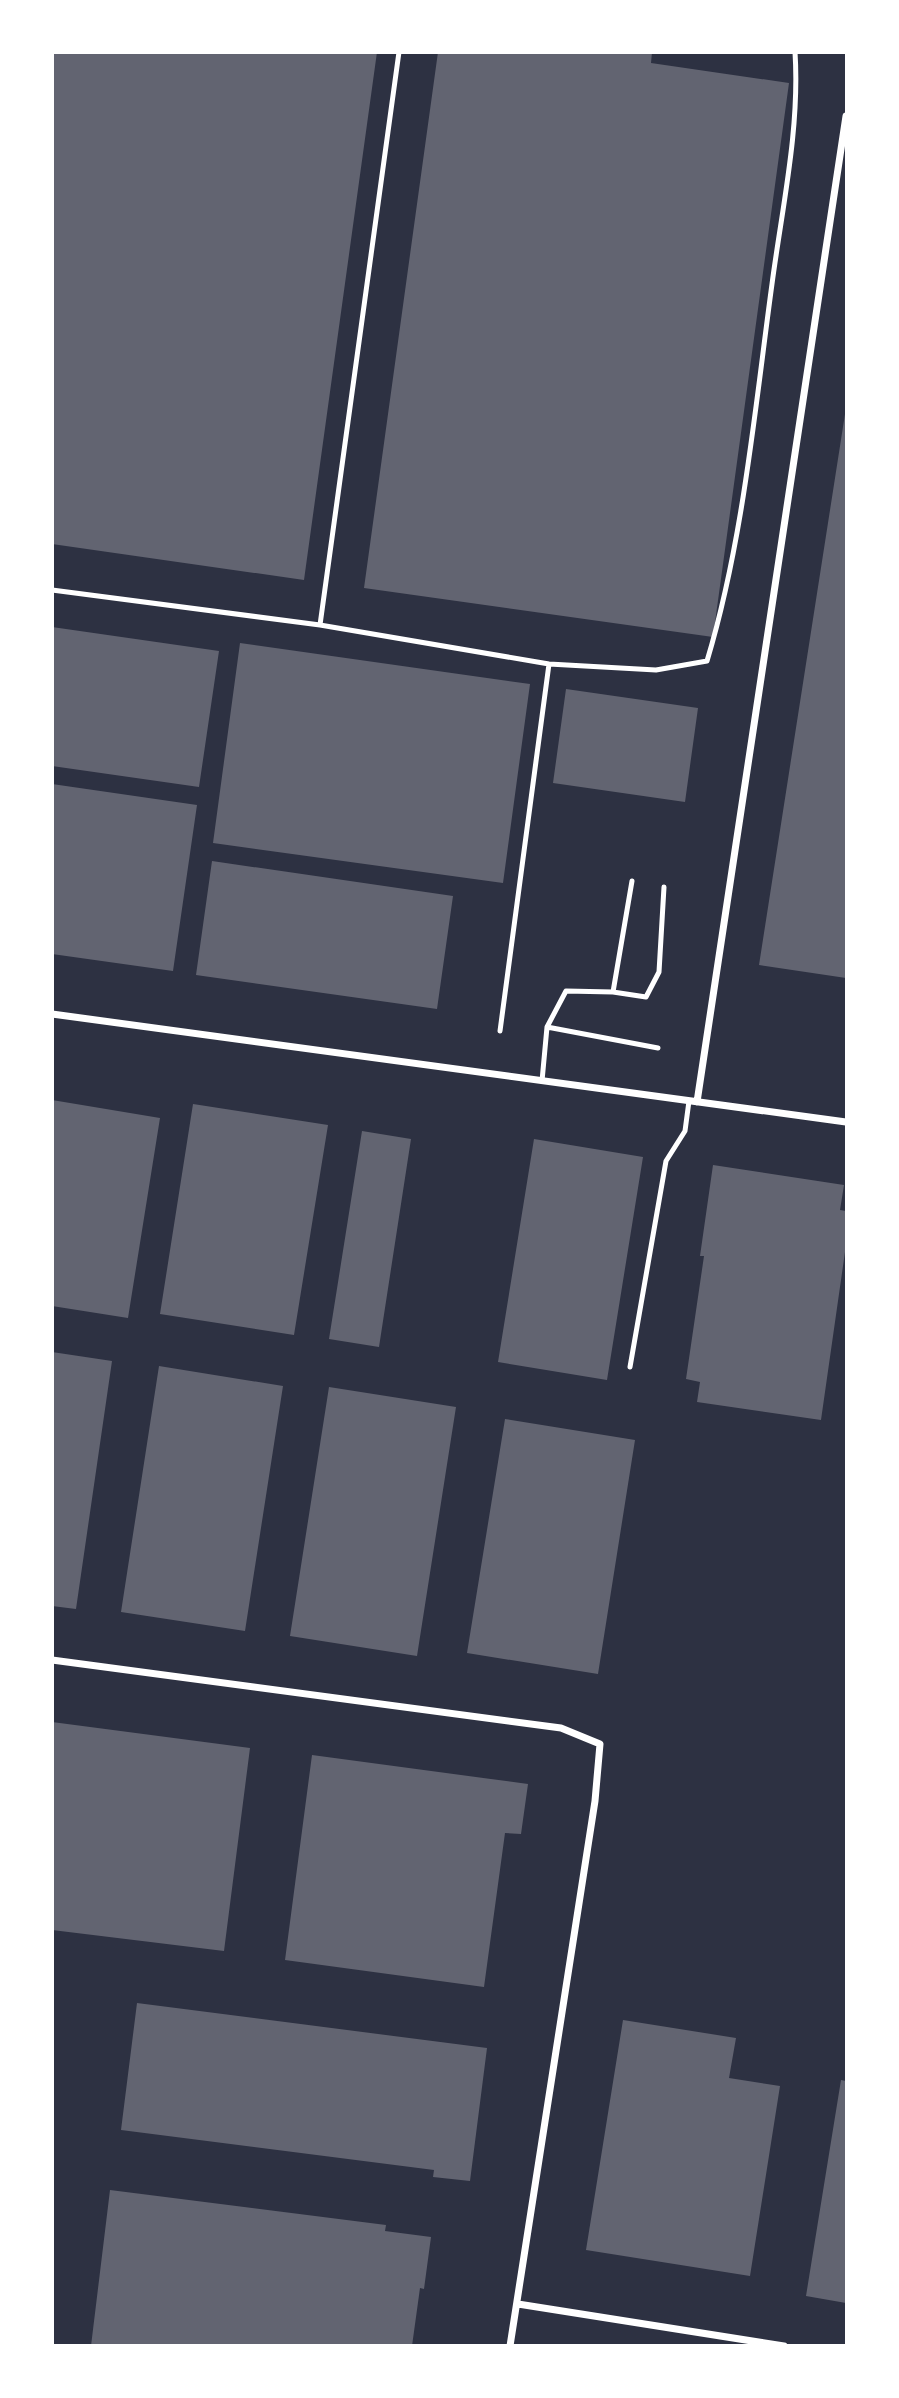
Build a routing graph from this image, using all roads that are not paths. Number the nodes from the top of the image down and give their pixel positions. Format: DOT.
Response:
graph roads {
  1 [pos="399,52"];
  2 [pos="795,52"];
  3 [pos="846,116"];
  4 [pos="52,590"];
  5 [pos="320,625"];
  6 [pos="549,664"];
  7 [pos="632,881"];
  8 [pos="664,887"];
  9 [pos="613,992"];
  10 [pos="52,1014"];
  11 [pos="547,1027"];
  12 [pos="500,1031"];
  13 [pos="657,1048"];
  14 [pos="542,1081"];
  15 [pos="693,1101"];
  16 [pos="846,1122"];
  17 [pos="630,1367"];
  18 [pos="52,1660"];
  19 [pos="518,2304"];
  20 [pos="510,2346"];
  21 [pos="784,2346"];
  1 -- 5 [label="lane"];
  2 -- 6 [label="lane"];
  3 -- 15 [label="street"];
  4 -- 5 [label="lane"];
  5 -- 6 [label="lane"];
  6 -- 12 [label="lane"];
  7 -- 9 [label="lane"];
  8 -- 9 [label="lane"];
  9 -- 11 [label="lane"];
  10 -- 14 [label="street"];
  11 -- 13 [label="lane"];
  11 -- 14 [label="lane"];
  14 -- 15 [label="street"];
  15 -- 16 [label="street"];
  15 -- 17 [label="lane"];
  18 -- 19 [label="street"];
  19 -- 20 [label="street"];
  19 -- 21 [label="street"];
}
